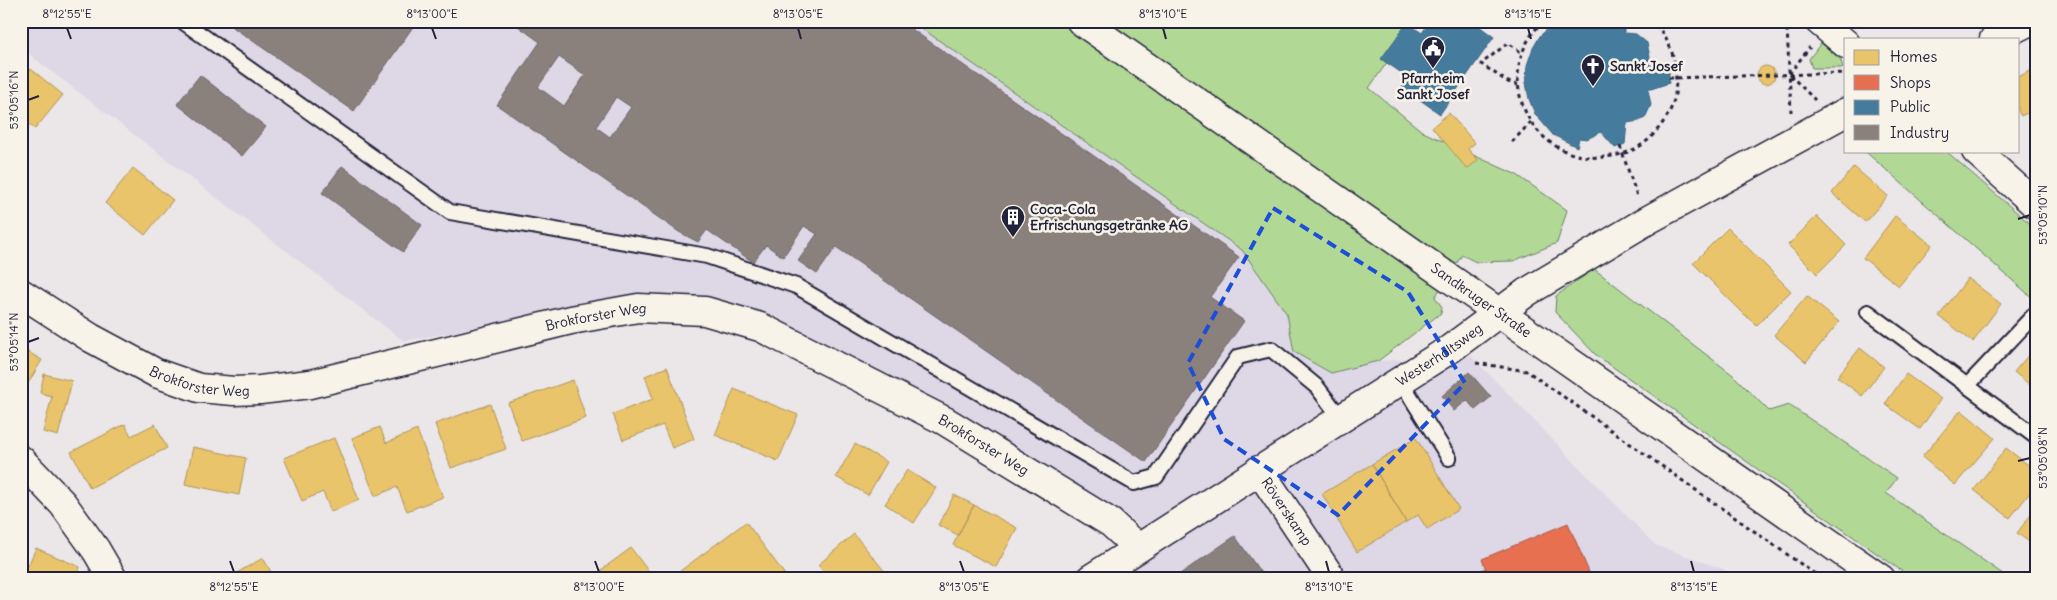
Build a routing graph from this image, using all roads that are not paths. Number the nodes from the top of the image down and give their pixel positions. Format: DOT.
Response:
graph roads {
  1 [pos="182,21"];
  2 [pos="1081,21"];
  3 [pos="2030,21"];
  4 [pos="1816,32"];
  5 [pos="1996,38"];
  6 [pos="1844,43"];
  7 [pos="1844,112"];
  8 [pos="1977,152"];
  9 [pos="2036,205"];
  10 [pos="21,293"];
  11 [pos="1868,312"];
  12 [pos="1500,313"];
  13 [pos="2036,313"];
  14 [pos="1400,380"];
  15 [pos="1967,386"];
  16 [pos="1340,418"];
  17 [pos="2036,437"];
  18 [pos="1450,458"];
  19 [pos="21,460"];
  20 [pos="1259,470"];
  21 [pos="1138,548"];
  22 [pos="113,579"];
  23 [pos="1090,579"];
  24 [pos="1332,579"];
  25 [pos="1881,579"];
  1 -- 16 [label="lane"];
  2 -- 12 [label="street, Sandkruger Straße"];
  3 -- 5 [label="street"];
  4 -- 6 [label="street"];
  7 -- 12 [label="street, Westerholtsweg"];
  8 -- 9 [label="street"];
  10 -- 21 [label="street, Brokforster Weg"];
  11 -- 15 [label="lane"];
  12 -- 14 [label="street, Westerholtsweg"];
  12 -- 25 [label="street, Sandkruger Straße"];
  13 -- 15 [label="lane"];
  14 -- 16 [label="street, Westerholtsweg"];
  14 -- 18 [label="lane"];
  15 -- 17 [label="lane"];
  16 -- 20 [label="street, Westerholtsweg"];
  19 -- 22 [label="street"];
  20 -- 21 [label="street, Westerholtsweg"];
  20 -- 24 [label="street, Röverskamp"];
  21 -- 23 [label="street, Westerholtsweg"];
}
